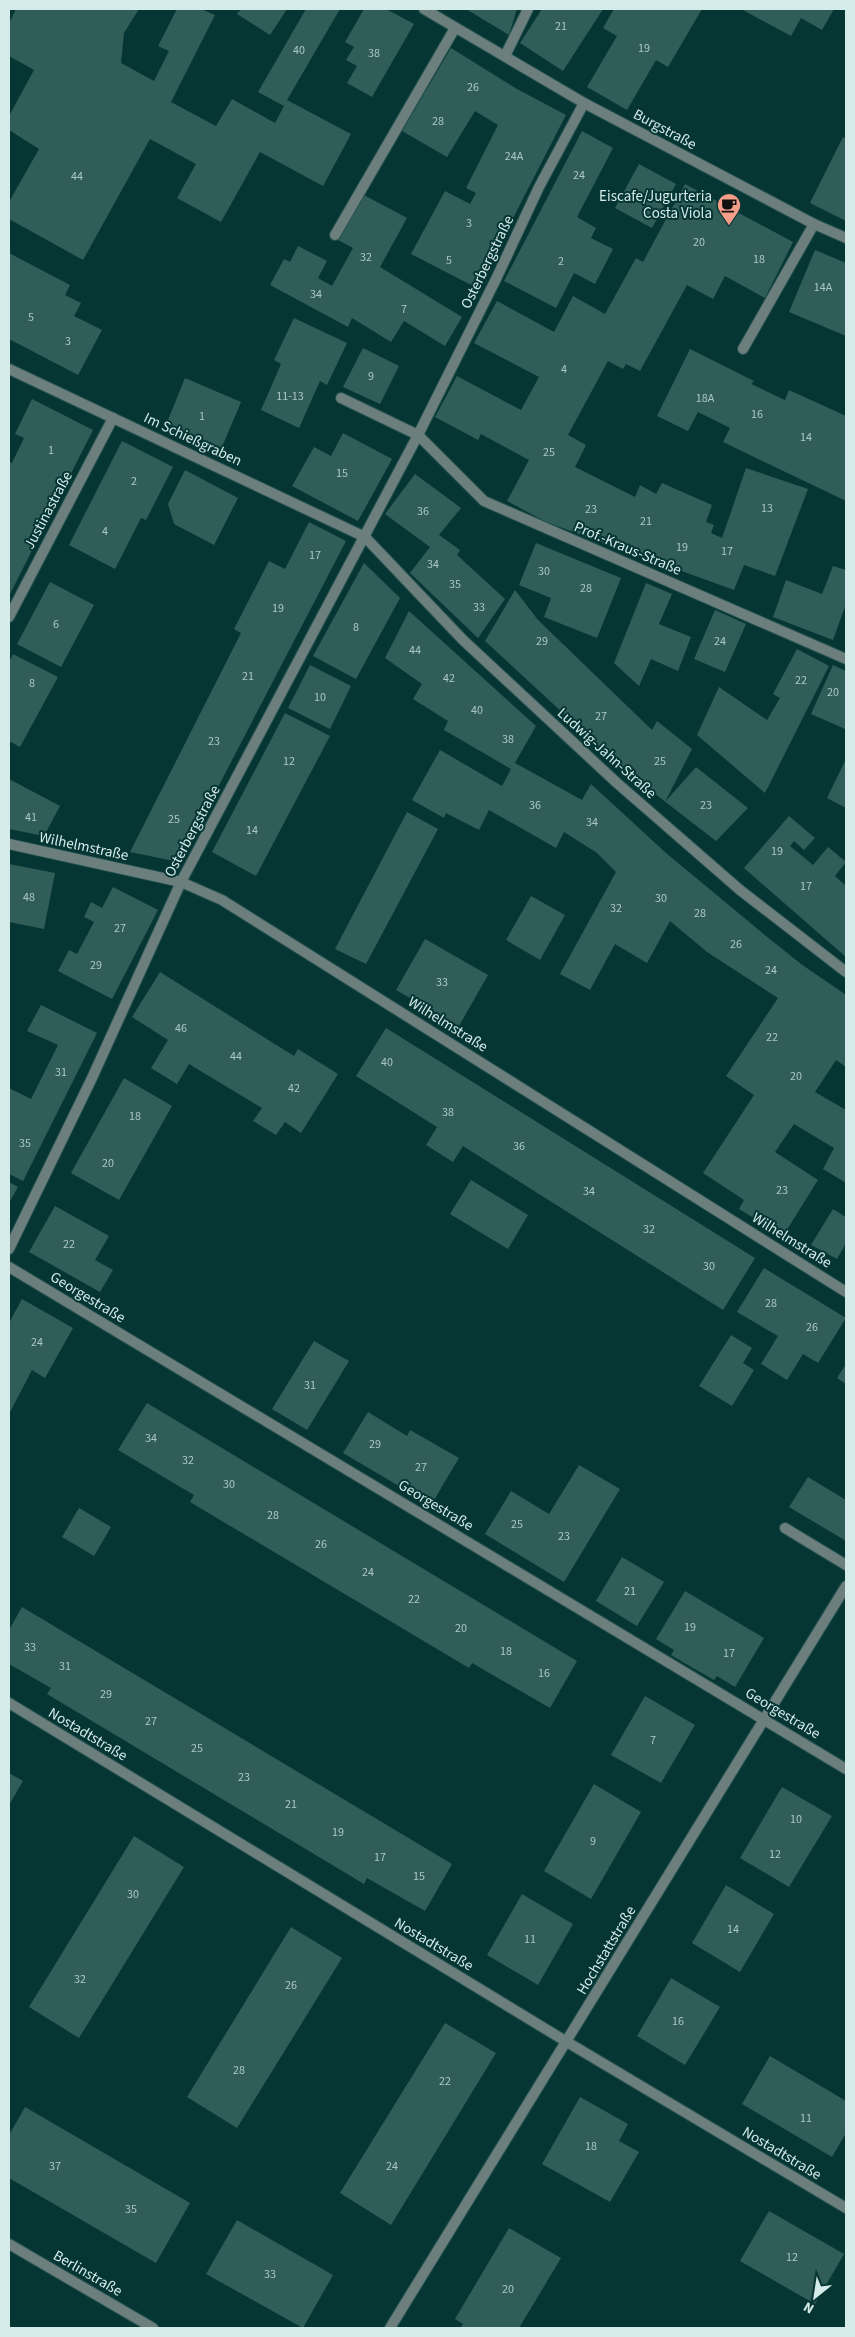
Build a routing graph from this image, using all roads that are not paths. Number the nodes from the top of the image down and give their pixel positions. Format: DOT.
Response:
graph roads {
  1 [pos="424,9"];
  2 [pos="528,9"];
  3 [pos="455,28"];
  4 [pos="505,56"];
  5 [pos="584,103"];
  6 [pos="814,224"];
  7 [pos="335,235"];
  8 [pos="846,238"];
  9 [pos="743,349"];
  10 [pos="9,369"];
  11 [pos="341,398"];
  12 [pos="113,418"];
  13 [pos="418,436"];
  14 [pos="365,537"];
  15 [pos="9,617"];
  16 [pos="846,659"];
  17 [pos="9,844"];
  18 [pos="181,882"];
  19 [pos="846,972"];
  20 [pos="9,1249"];
  21 [pos="9,1267"];
  22 [pos="846,1292"];
  23 [pos="785,1528"];
  24 [pos="846,1565"];
  25 [pos="846,1586"];
  26 [pos="9,1703"];
  27 [pos="765,1719"];
  28 [pos="846,1769"];
  29 [pos="567,2042"];
  30 [pos="846,2208"];
  31 [pos="9,2244"];
  32 [pos="153,2328"];
  33 [pos="390,2328"];
  1 -- 3 [label="street, Burgstraße"];
  2 -- 4 [label="street"];
  3 -- 4 [label="street, Burgstraße"];
  3 -- 7 [label="street"];
  4 -- 5 [label="street, Burgstraße"];
  5 -- 6 [label="street, Burgstraße"];
  5 -- 13 [label="street, Osterbergstraße"];
  6 -- 8 [label="street, Burgstraße"];
  6 -- 9 [label="street"];
  10 -- 12 [label="street, Im Schießgraben"];
  11 -- 13 [label="street"];
  12 -- 14 [label="street, Im Schießgraben"];
  12 -- 15 [label="street, Justinastraße"];
  13 -- 14 [label="street, Osterbergstraße"];
  13 -- 16 [label="street, Prof.-Kraus-Straße"];
  14 -- 18 [label="street, Osterbergstraße"];
  14 -- 19 [label="street, Ludwig-Jahn-Straße"];
  17 -- 18 [label="street, Wilhelmstraße"];
  18 -- 20 [label="street, Osterbergstraße"];
  18 -- 22 [label="street, Wilhelmstraße"];
  21 -- 27 [label="street, Georgestraße"];
  23 -- 24 [label="street"];
  25 -- 27 [label="street, Hochstattstraße"];
  26 -- 29 [label="street, Nostadtstraße"];
  27 -- 28 [label="street, Georgestraße"];
  27 -- 29 [label="street, Hochstattstraße"];
  29 -- 30 [label="street, Nostadtstraße"];
  29 -- 33 [label="street, Hochstattstraße"];
  31 -- 32 [label="street, Berlinstraße"];
}
